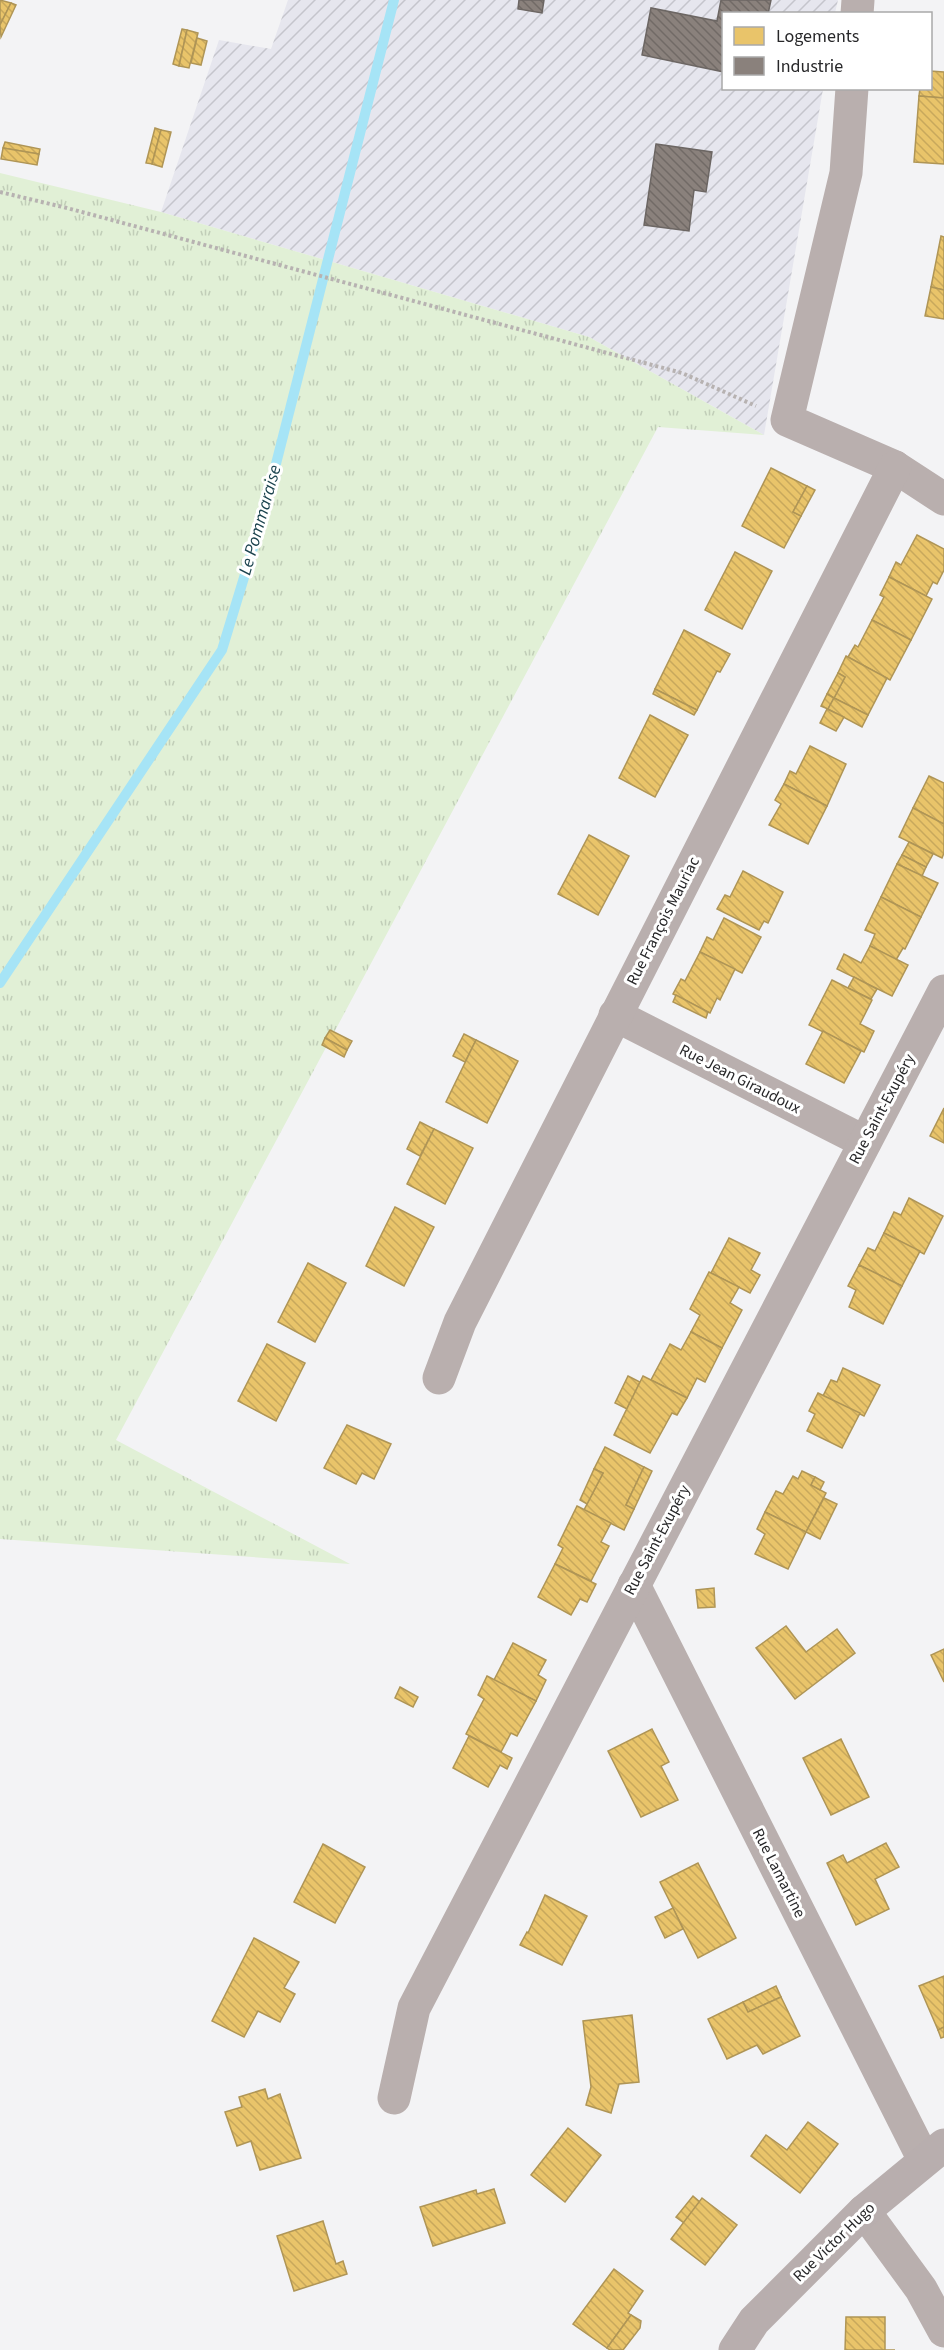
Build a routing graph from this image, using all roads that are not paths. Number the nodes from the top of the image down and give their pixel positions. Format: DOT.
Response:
graph roads {
  1 [pos="852,90"];
  2 [pos="895,467"];
  3 [pos="944,499"];
  4 [pos="944,991"];
  5 [pos="615,1015"];
  6 [pos="865,1142"];
  7 [pos="439,1378"];
  8 [pos="634,1585"];
  9 [pos="394,2098"];
  10 [pos="934,2153"];
  11 [pos="864,2211"];
  12 [pos="944,2331"];
  13 [pos="735,2350"];
  1 -- 2 [label="street"];
  2 -- 3 [label="street"];
  2 -- 5 [label="street, Rue François Mauriac"];
  4 -- 6 [label="street, Rue Saint-Exupéry"];
  5 -- 6 [label="street, Rue Jean Giraudoux"];
  5 -- 7 [label="street, Rue François Mauriac"];
  6 -- 8 [label="street, Rue Saint-Exupéry"];
  8 -- 9 [label="street, Rue Saint-Exupéry"];
  8 -- 10 [label="street, Rue Lamartine"];
  10 -- 11 [label="street, Rue Victor Hugo"];
  11 -- 12 [label="street"];
  11 -- 13 [label="street, Rue Victor Hugo"];
}
